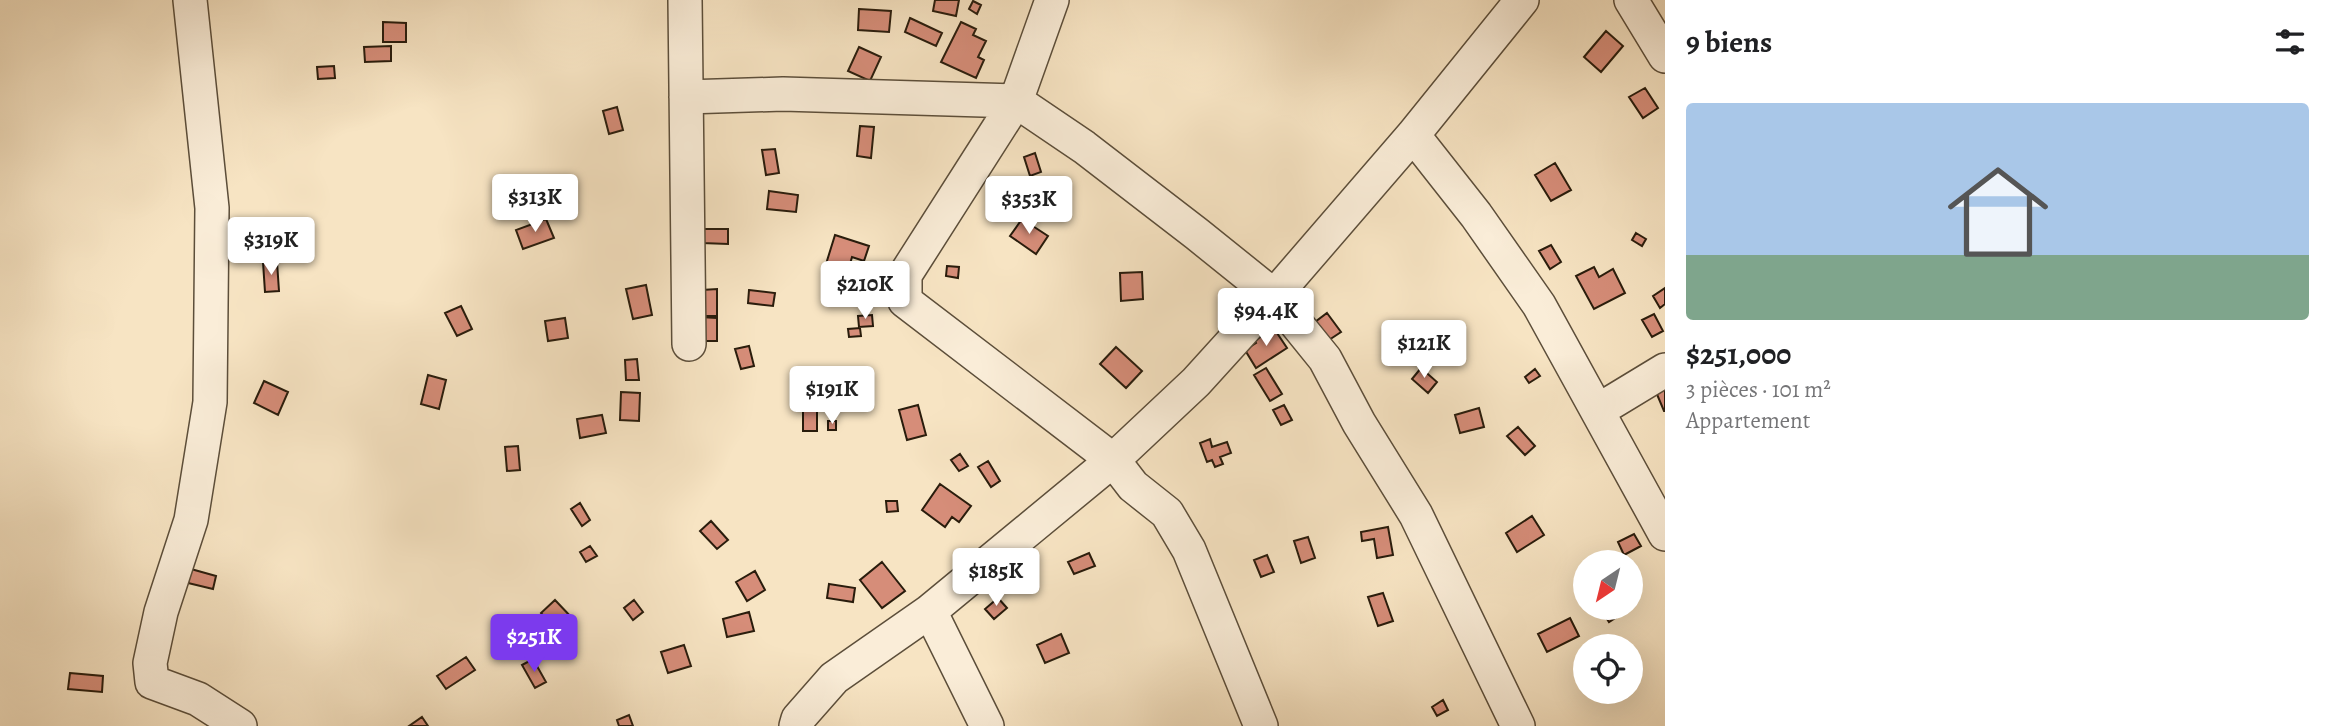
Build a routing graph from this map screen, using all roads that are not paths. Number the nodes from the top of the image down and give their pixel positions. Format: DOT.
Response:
graph roads {
  1 [pos="190,0"];
  2 [pos="685,0"];
  3 [pos="1052,0"];
  4 [pos="1521,0"];
  5 [pos="1630,0"];
  6 [pos="1665,56"];
  7 [pos="686,97"];
  8 [pos="1016,101"];
  9 [pos="1413,135"];
  10 [pos="1274,296"];
  11 [pos="689,344"];
  12 [pos="1665,370"];
  13 [pos="1599,410"];
  14 [pos="1113,460"];
  15 [pos="1665,534"];
  16 [pos="930,611"];
  17 [pos="240,726"];
  18 [pos="796,726"];
  19 [pos="987,726"];
  20 [pos="1261,726"];
  21 [pos="1518,726"];
  1 -- 17 [label="street"];
  2 -- 7 [label="street"];
  3 -- 8 [label="street"];
  4 -- 9 [label="street"];
  5 -- 6 [label="street"];
  7 -- 8 [label="street"];
  7 -- 11 [label="street"];
  8 -- 10 [label="street"];
  8 -- 14 [label="street"];
  9 -- 10 [label="street"];
  9 -- 13 [label="street"];
  10 -- 14 [label="street"];
  10 -- 21 [label="street"];
  12 -- 13 [label="street"];
  13 -- 15 [label="street"];
  14 -- 16 [label="street"];
  14 -- 20 [label="street"];
  16 -- 18 [label="street"];
  16 -- 19 [label="street"];
}
